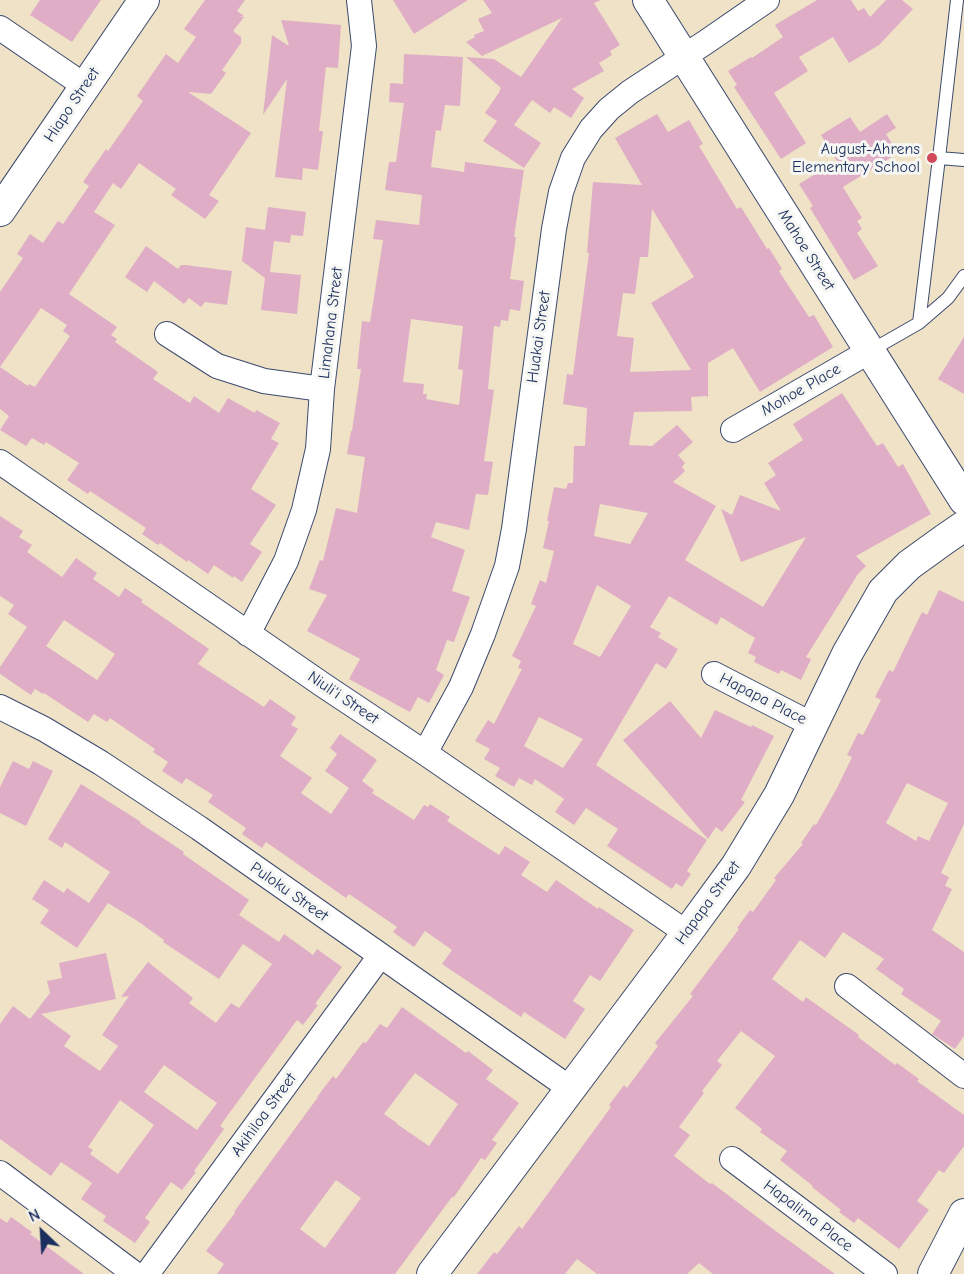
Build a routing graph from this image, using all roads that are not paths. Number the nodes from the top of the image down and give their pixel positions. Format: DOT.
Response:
graph roads {
  1 [pos="144,0"];
  2 [pos="358,0"];
  3 [pos="648,0"];
  4 [pos="768,0"];
  5 [pos="957,0"];
  6 [pos="0,28"];
  7 [pos="684,57"];
  8 [pos="85,86"];
  9 [pos="939,158"];
  10 [pos="964,160"];
  11 [pos="0,211"];
  12 [pos="964,276"];
  13 [pos="919,323"];
  14 [pos="167,334"];
  15 [pos="870,351"];
  16 [pos="322,389"];
  17 [pos="733,430"];
  18 [pos="0,462"];
  19 [pos="964,500"];
  20 [pos="964,526"];
  21 [pos="248,634"];
  22 [pos="714,674"];
  23 [pos="0,707"];
  24 [pos="813,725"];
  25 [pos="425,753"];
  26 [pos="687,933"];
  27 [pos="380,956"];
  28 [pos="847,986"];
  29 [pos="964,1076"];
  30 [pos="571,1089"];
  31 [pos="732,1158"];
  32 [pos="0,1173"];
  33 [pos="964,1214"];
  34 [pos="135,1274"];
  35 [pos="147,1274"];
  36 [pos="432,1274"];
  37 [pos="885,1274"];
  38 [pos="933,1274"];
  1 -- 8 [label="street, Hiapo Street"];
  2 -- 16 [label="street, Limahana Street"];
  3 -- 7 [label="street, Mahoe Street"];
  4 -- 7 [label="street, Huakai Street"];
  5 -- 9 [label="lane"];
  6 -- 8 [label="street"];
  7 -- 15 [label="street, Mahoe Street"];
  7 -- 25 [label="street, Huakai Street"];
  8 -- 11 [label="street, Hiapo Street"];
  9 -- 10 [label="lane"];
  9 -- 13 [label="lane"];
  12 -- 13 [label="lane"];
  13 -- 15 [label="lane"];
  14 -- 16 [label="street"];
  15 -- 17 [label="street, Mohoe Place"];
  15 -- 19 [label="street, Mahoe Street"];
  16 -- 21 [label="street, Limahana Street"];
  18 -- 21 [label="street, Niuli'i Street"];
  20 -- 24 [label="street, Hapapa Street"];
  21 -- 25 [label="street, Niuli'i Street"];
  22 -- 24 [label="street, Hapapa Place"];
  23 -- 27 [label="street, Puloku Street"];
  24 -- 26 [label="street, Hapapa Street"];
  25 -- 26 [label="street, Niuli'i Street"];
  26 -- 30 [label="street, Hapapa Street"];
  27 -- 30 [label="street, Puloku Street"];
  27 -- 35 [label="street, Akihiloa Street"];
  28 -- 29 [label="street"];
  30 -- 36 [label="street, Hapapa Street"];
  31 -- 37 [label="street, Hapalima Place"];
  32 -- 34 [label="street"];
  33 -- 38 [label="street"];
}
